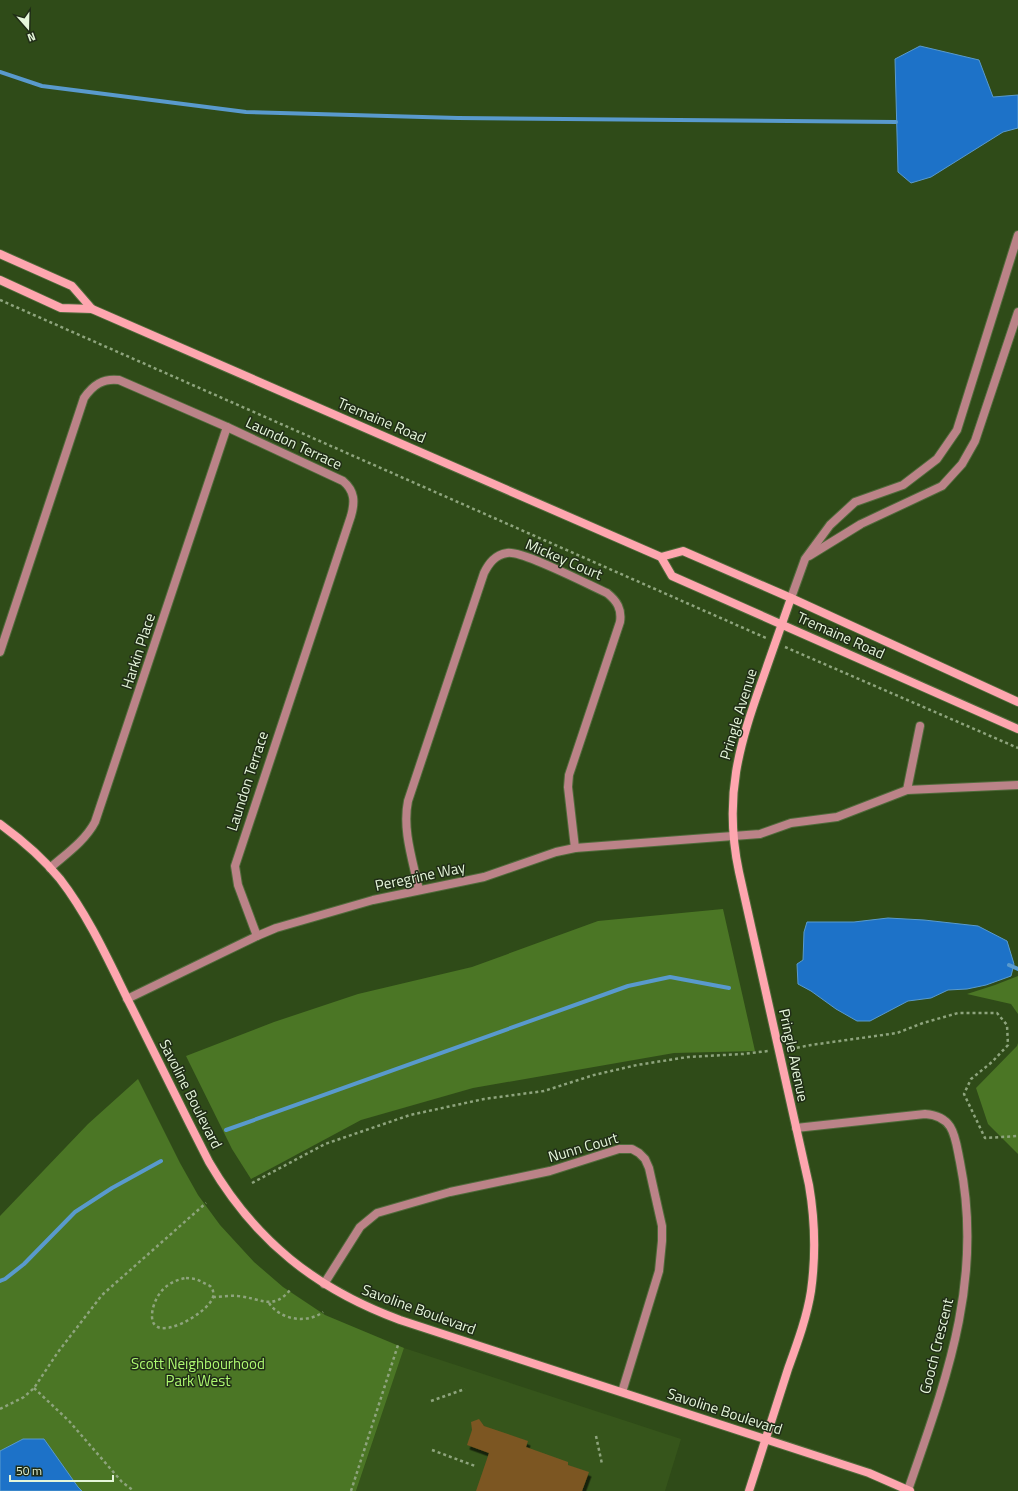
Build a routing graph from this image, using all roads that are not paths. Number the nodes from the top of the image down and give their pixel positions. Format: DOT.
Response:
graph roads {
  1 [pos="1018,235"];
  2 [pos="0,254"];
  3 [pos="0,280"];
  4 [pos="92,309"];
  5 [pos="1018,312"];
  6 [pos="227,427"];
  7 [pos="661,557"];
  8 [pos="805,559"];
  9 [pos="791,598"];
  10 [pos="782,624"];
  11 [pos="0,652"];
  12 [pos="1018,702"];
  13 [pos="920,726"];
  14 [pos="1018,729"];
  15 [pos="1018,785"];
  16 [pos="907,790"];
  17 [pos="0,824"];
  18 [pos="733,836"];
  19 [pos="575,848"];
  20 [pos="50,868"];
  21 [pos="419,890"];
  22 [pos="257,936"];
  23 [pos="127,999"];
  24 [pos="796,1128"];
  25 [pos="324,1284"];
  26 [pos="622,1392"];
  27 [pos="766,1439"];
  28 [pos="909,1490"];
  29 [pos="749,1491"];
  1 -- 8 [label="street"];
  2 -- 4 [label="street, Tremaine Road"];
  3 -- 4 [label="street, Tremaine Road"];
  4 -- 7 [label="street, Tremaine Road"];
  5 -- 8 [label="street"];
  6 -- 11 [label="street, Laundon Terrace"];
  6 -- 20 [label="street, Harkin Place"];
  6 -- 22 [label="street, Laundon Terrace"];
  7 -- 9 [label="street, Tremaine Road"];
  7 -- 10 [label="street, Tremaine Road"];
  8 -- 9 [label="street"];
  9 -- 10 [label="street, Pringle Avenue"];
  9 -- 12 [label="street, Tremaine Road"];
  10 -- 14 [label="street, Tremaine Road"];
  10 -- 18 [label="street, Pringle Avenue"];
  13 -- 16 [label="street"];
  15 -- 16 [label="street, Peregrine Way"];
  16 -- 18 [label="street, Peregrine Way"];
  17 -- 20 [label="street, Savoline Boulevard"];
  18 -- 19 [label="street, Peregrine Way"];
  18 -- 24 [label="street, Pringle Avenue"];
  19 -- 21 [label="street, Peregrine Way"];
  19 -- 21 [label="street, Mickey Court"];
  20 -- 23 [label="street, Savoline Boulevard"];
  21 -- 22 [label="street, Peregrine Way"];
  22 -- 23 [label="street, Peregrine Way"];
  23 -- 25 [label="street, Savoline Boulevard"];
  24 -- 27 [label="street, Pringle Avenue"];
  24 -- 28 [label="street, Gooch Crescent"];
  25 -- 26 [label="street, Savoline Boulevard"];
  25 -- 26 [label="street, Nunn Court"];
  26 -- 27 [label="street, Savoline Boulevard"];
  27 -- 28 [label="street, Savoline Boulevard"];
  27 -- 29 [label="street, Pringle Avenue"];
}
